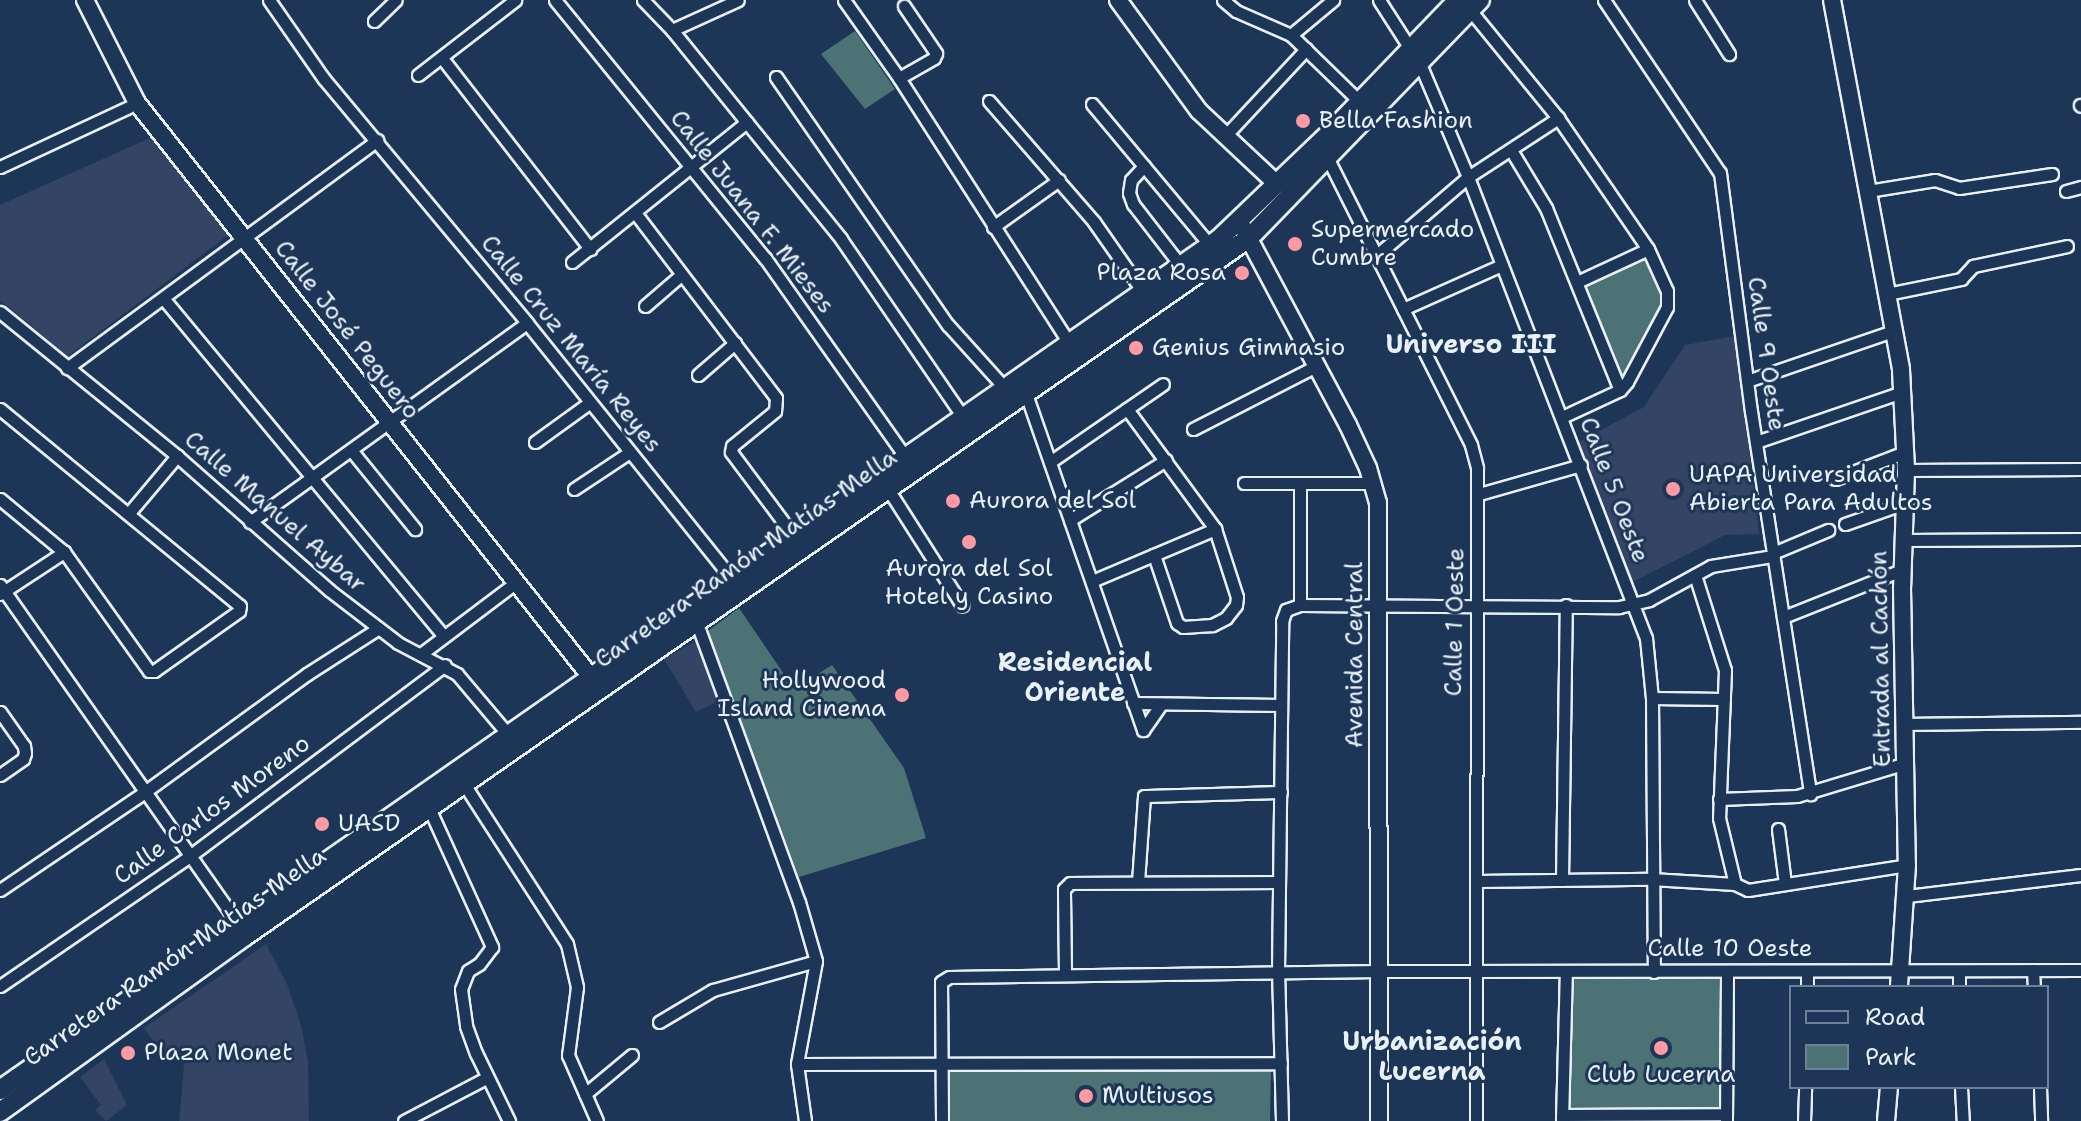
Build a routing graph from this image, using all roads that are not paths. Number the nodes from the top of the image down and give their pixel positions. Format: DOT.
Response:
graph roads {
  1 [pos="85,0"];
  2 [pos="269,0"];
  3 [pos="396,0"];
  4 [pos="515,0"];
  5 [pos="555,0"];
  6 [pos="643,0"];
  7 [pos="738,0"];
  8 [pos="844,0"];
  9 [pos="1118,0"];
  10 [pos="1223,0"];
  11 [pos="1306,0"];
  12 [pos="1333,0"];
  13 [pos="1379,0"];
  14 [pos="1604,0"];
  15 [pos="1695,0"];
  16 [pos="1832,0"];
  17 [pos="1469,3"];
  18 [pos="904,6"];
  19 [pos="1317,12"];
  20 [pos="374,21"];
  21 [pos="672,30"];
  22 [pos="1291,35"];
  23 [pos="1306,49"];
  24 [pos="1729,54"];
  25 [pos="1415,57"];
  26 [pos="442,58"];
  27 [pos="418,75"];
  28 [pos="776,77"];
  29 [pos="899,78"];
  30 [pos="989,101"];
  31 [pos="1360,102"];
  32 [pos="137,103"];
  33 [pos="1092,104"];
  34 [pos="1558,118"];
  35 [pos="747,122"];
  36 [pos="1225,136"];
  37 [pos="377,140"];
  38 [pos="1511,150"];
  39 [pos="1328,159"];
  40 [pos="1144,166"];
  41 [pos="0,167"];
  42 [pos="693,169"];
  43 [pos="2052,174"];
  44 [pos="1468,177"];
  45 [pos="1059,180"];
  46 [pos="1278,185"];
  47 [pos="2081,187"];
  48 [pos="1868,191"];
  49 [pos="2066,191"];
  50 [pos="636,214"];
  51 [pos="993,227"];
  52 [pos="1244,230"];
  53 [pos="244,238"];
  54 [pos="1210,245"];
  55 [pos="2067,246"];
  56 [pos="590,249"];
  57 [pos="1648,249"];
  58 [pos="1377,255"];
  59 [pos="572,262"];
  60 [pos="1502,265"];
  61 [pos="1181,266"];
  62 [pos="681,275"];
  63 [pos="1577,282"];
  64 [pos="1143,292"];
  65 [pos="1887,294"];
  66 [pos="163,298"];
  67 [pos="645,306"];
  68 [pos="1403,309"];
  69 [pos="0,312"];
  70 [pos="527,323"];
  71 [pos="1896,330"];
  72 [pos="735,343"];
  73 [pos="1070,344"];
  74 [pos="1316,366"];
  75 [pos="67,368"];
  76 [pos="698,375"];
  77 [pos="1747,381"];
  78 [pos="1163,384"];
  79 [pos="1017,386"];
  80 [pos="1620,390"];
  81 [pos="1902,392"];
  82 [pos="589,403"];
  83 [pos="0,409"];
  84 [pos="1127,409"];
  85 [pos="963,417"];
  86 [pos="1562,417"];
  87 [pos="390,424"];
  88 [pos="1193,429"];
  89 [pos="535,442"];
  90 [pos="1756,442"];
  91 [pos="351,450"];
  92 [pos="630,452"];
  93 [pos="1905,452"];
  94 [pos="177,456"];
  95 [pos="906,458"];
  96 [pos="1166,460"];
  97 [pos="1050,462"];
  98 [pos="1581,465"];
  99 [pos="2081,469"];
  100 [pos="1906,470"];
  101 [pos="313,476"];
  102 [pos="1835,479"];
  103 [pos="1244,483"];
  104 [pos="1373,483"];
  105 [pos="1300,485"];
  106 [pos="574,489"];
  107 [pos="888,489"];
  108 [pos="1479,494"];
  109 [pos="0,499"];
  110 [pos="1905,503"];
  111 [pos="129,513"];
  112 [pos="1070,520"];
  113 [pos="250,522"];
  114 [pos="1845,524"];
  115 [pos="415,529"];
  116 [pos="1215,529"];
  117 [pos="1828,530"];
  118 [pos="793,535"];
  119 [pos="2081,539"];
  120 [pos="1904,540"];
  121 [pos="64,552"];
  122 [pos="1154,555"];
  123 [pos="1773,555"];
  124 [pos="1902,570"];
  125 [pos="1695,575"];
  126 [pos="731,578"];
  127 [pos="518,581"];
  128 [pos="1092,581"];
  129 [pos="2,590"];
  130 [pos="1379,604"];
  131 [pos="1475,604"];
  132 [pos="962,605"];
  133 [pos="1300,605"];
  134 [pos="1566,605"];
  135 [pos="1634,605"];
  136 [pos="693,615"];
  137 [pos="1783,617"];
  138 [pos="379,628"];
  139 [pos="443,635"];
  140 [pos="421,654"];
  141 [pos="445,665"];
  142 [pos="591,677"];
  143 [pos="1652,698"];
  144 [pos="1724,699"];
  145 [pos="1133,703"];
  146 [pos="1161,704"];
  147 [pos="1281,705"];
  148 [pos="0,712"];
  149 [pos="2081,722"];
  150 [pos="1907,724"];
  151 [pos="513,740"];
  152 [pos="1906,763"];
  153 [pos="0,775"];
  154 [pos="464,784"];
  155 [pos="146,791"];
  156 [pos="1281,792"];
  157 [pos="1810,794"];
  158 [pos="1719,799"];
  159 [pos="429,808"];
  160 [pos="1778,829"];
  161 [pos="191,855"];
  162 [pos="1907,865"];
  163 [pos="2081,875"];
  164 [pos="1651,879"];
  165 [pos="1562,880"];
  166 [pos="1477,881"];
  167 [pos="1138,882"];
  168 [pos="1279,882"];
  169 [pos="1735,884"];
  170 [pos="1785,884"];
  171 [pos="0,890"];
  172 [pos="1907,896"];
  173 [pos="241,929"];
  174 [pos="816,961"];
  175 [pos="2033,970"];
  176 [pos="2081,970"];
  177 [pos="1379,971"];
  178 [pos="1727,971"];
  179 [pos="1807,971"];
  180 [pos="1959,971"];
  181 [pos="1278,972"];
  182 [pos="1478,972"];
  183 [pos="1566,972"];
  184 [pos="1654,972"];
  185 [pos="1065,974"];
  186 [pos="1900,979"];
  187 [pos="1807,985"];
  188 [pos="1959,985"];
  189 [pos="2034,985"];
  190 [pos="0,986"];
  191 [pos="659,1022"];
  192 [pos="632,1055"];
  193 [pos="1281,1063"];
  194 [pos="797,1064"];
  195 [pos="942,1064"];
  196 [pos="486,1078"];
  197 [pos="1805,1089"];
  198 [pos="1889,1089"];
  199 [pos="1961,1089"];
  200 [pos="2040,1089"];
  201 [pos="585,1094"];
  202 [pos="2,1097"];
  203 [pos="1562,1118"];
  204 [pos="1648,1118"];
  205 [pos="1726,1118"];
  206 [pos="404,1121"];
  207 [pos="509,1121"];
  208 [pos="597,1121"];
  209 [pos="805,1121"];
  210 [pos="942,1121"];
  211 [pos="1282,1121"];
  212 [pos="1379,1121"];
  213 [pos="1476,1121"];
  214 [pos="1804,1121"];
  215 [pos="1886,1121"];
  216 [pos="1963,1121"];
  217 [pos="2041,1121"];
  1 -- 32 [label="main road, Calle José Peguero"];
  2 -- 37 [label="street, Calle Cruz María Reyes"];
  3 -- 20 [label="street"];
  4 -- 26 [label="street"];
  5 -- 42 [label="street, Calle Juana F. Mieses"];
  6 -- 21 [label="street"];
  7 -- 21 [label="street"];
  8 -- 29 [label="street"];
  9 -- 36 [label="main road"];
  10 -- 22 [label="street"];
  11 -- 19 [label="street"];
  12 -- 19 [label="street"];
  13 -- 25 [label="street, Calle 5 Oeste"];
  14 -- 77 [label="street, Calle 9 Oeste"];
  15 -- 24 [label="street"];
  16 -- 48 [label="main road, Entrada al Cachón"];
  17 -- 25 [label="main road, Carretera Ramón Matías Mella"];
  17 -- 34 [label="street"];
  18 -- 29 [label="street"];
  19 -- 22 [label="street"];
  21 -- 35 [label="street"];
  22 -- 23 [label="street"];
  23 -- 31 [label="street"];
  23 -- 36 [label="street"];
  25 -- 31 [label="main road, Carretera Ramón Matías Mella"];
  25 -- 39 [label="main road, Carretera Ramón Matías Mella"];
  25 -- 44 [label="street, Calle 5 Oeste"];
  26 -- 27 [label="street"];
  26 -- 56 [label="street"];
  28 -- 79 [label="street"];
  29 -- 51 [label="street"];
  30 -- 45 [label="street"];
  31 -- 46 [label="main road, Carretera Ramón Matías Mella"];
  32 -- 41 [label="street"];
  32 -- 53 [label="main road, Calle José Peguero"];
  33 -- 40 [label="street"];
  34 -- 38 [label="street"];
  34 -- 57 [label="street"];
  35 -- 42 [label="street"];
  35 -- 85 [label="street"];
  36 -- 46 [label="main road"];
  37 -- 53 [label="street"];
  37 -- 70 [label="street, Calle Cruz María Reyes"];
  38 -- 44 [label="street"];
  38 -- 63 [label="street"];
  39 -- 52 [label="main road, Carretera Ramón Matías Mella"];
  39 -- 58 [label="street, Calle 1 Oeste"];
  40 -- 54 [label="street"];
  40 -- 61 [label="street"];
  42 -- 50 [label="street"];
  42 -- 95 [label="street, Calle Juana F. Mieses"];
  43 -- 48 [label="street"];
  44 -- 58 [label="street"];
  44 -- 60 [label="street, Calle 5 Oeste"];
  45 -- 51 [label="street"];
  45 -- 64 [label="street"];
  46 -- 52 [label="main road, Carretera Ramón Matías Mella"];
  47 -- 49 [label="street"];
  48 -- 65 [label="main road, Entrada al Cachón"];
  50 -- 56 [label="street"];
  50 -- 62 [label="street"];
  51 -- 73 [label="street"];
  52 -- 54 [label="main road, Carretera Ramón Matías Mella"];
  52 -- 74 [label="main road, Avenida Central"];
  52 -- 79 [label="main road, Carretera Ramón Matías Mella"];
  53 -- 66 [label="street"];
  53 -- 87 [label="main road, Calle José Peguero"];
  54 -- 61 [label="main road, Carretera Ramón Matías Mella"];
  55 -- 65 [label="street"];
  56 -- 59 [label="street"];
  57 -- 63 [label="street"];
  57 -- 80 [label="street"];
  58 -- 68 [label="street, Calle 1 Oeste"];
  60 -- 68 [label="street"];
  60 -- 86 [label="street, Calle 5 Oeste"];
  61 -- 64 [label="main road, Carretera Ramón Matías Mella"];
  62 -- 67 [label="street"];
  62 -- 72 [label="street"];
  63 -- 80 [label="street"];
  64 -- 73 [label="main road, Carretera Ramón Matías Mella"];
  65 -- 71 [label="main road, Entrada al Cachón"];
  66 -- 75 [label="street"];
  66 -- 101 [label="street"];
  68 -- 108 [label="street, Calle 1 Oeste"];
  69 -- 75 [label="street, Calle Manuel Aybar"];
  70 -- 82 [label="street, Calle Cruz María Reyes"];
  70 -- 87 [label="street"];
  71 -- 77 [label="street"];
  71 -- 81 [label="main road, Entrada al Cachón"];
  72 -- 76 [label="street"];
  72 -- 118 [label="street"];
  73 -- 79 [label="main road, Carretera Ramón Matías Mella"];
  74 -- 88 [label="street"];
  74 -- 104 [label="main road, Avenida Central"];
  75 -- 94 [label="street, Calle Manuel Aybar"];
  77 -- 90 [label="street, Calle 9 Oeste"];
  78 -- 84 [label="street"];
  79 -- 85 [label="main road, Carretera Ramón Matías Mella"];
  79 -- 97 [label="street"];
  79 -- 107 [label="main road, Carretera Ramón Matías Mella"];
  80 -- 86 [label="street"];
  81 -- 90 [label="street"];
  81 -- 93 [label="main road, Entrada al Cachón"];
  82 -- 89 [label="street"];
  82 -- 92 [label="street, Calle Cruz María Reyes"];
  83 -- 111 [label="street"];
  84 -- 96 [label="street"];
  84 -- 97 [label="street"];
  85 -- 95 [label="main road, Carretera Ramón Matías Mella"];
  86 -- 98 [label="street, Calle 5 Oeste"];
  87 -- 91 [label="street"];
  87 -- 127 [label="main road, Calle José Peguero"];
  90 -- 123 [label="street, Calle 9 Oeste"];
  91 -- 101 [label="street"];
  91 -- 115 [label="street"];
  92 -- 106 [label="street"];
  92 -- 126 [label="street, Calle Cruz María Reyes"];
  93 -- 100 [label="main road, Entrada al Cachón"];
  93 -- 102 [label="street"];
  94 -- 111 [label="street"];
  94 -- 113 [label="street, Calle Manuel Aybar"];
  95 -- 118 [label="main road, Carretera Ramón Matías Mella"];
  96 -- 112 [label="street"];
  96 -- 116 [label="street"];
  97 -- 112 [label="street"];
  98 -- 108 [label="street"];
  98 -- 135 [label="street, Calle 5 Oeste"];
  99 -- 100 [label="street"];
  100 -- 110 [label="main road, Entrada al Cachón"];
  101 -- 113 [label="street"];
  101 -- 139 [label="street"];
  103 -- 105 [label="street"];
  104 -- 105 [label="street"];
  104 -- 130 [label="main road, Avenida Central"];
  105 -- 133 [label="street"];
  107 -- 132 [label="street"];
  107 -- 136 [label="main road, Carretera Ramón Matías Mella"];
  108 -- 131 [label="street, Calle 1 Oeste"];
  109 -- 121 [label="street"];
  110 -- 114 [label="street"];
  110 -- 120 [label="main road, Entrada al Cachón"];
  111 -- 121 [label="street"];
  112 -- 128 [label="street"];
  113 -- 138 [label="street, Calle Manuel Aybar"];
  116 -- 122 [label="street"];
  116 -- 122 [label="street"];
  117 -- 123 [label="street"];
  118 -- 126 [label="main road, Carretera Ramón Matías Mella"];
  119 -- 120 [label="street"];
  120 -- 124 [label="main road, Entrada al Cachón"];
  121 -- 129 [label="street"];
  122 -- 128 [label="street"];
  123 -- 125 [label="street"];
  123 -- 137 [label="street, Calle 9 Oeste"];
  124 -- 137 [label="street"];
  124 -- 150 [label="main road, Entrada al Cachón"];
  125 -- 135 [label="street"];
  125 -- 144 [label="street"];
  126 -- 136 [label="main road, Carretera Ramón Matías Mella"];
  127 -- 139 [label="street"];
  127 -- 142 [label="main road, Calle José Peguero"];
  128 -- 145 [label="street"];
  129 -- 155 [label="street"];
  130 -- 131 [label="street"];
  130 -- 133 [label="street"];
  130 -- 177 [label="main road, Avenida Central"];
  131 -- 134 [label="street"];
  131 -- 166 [label="street, Calle 1 Oeste"];
  133 -- 147 [label="street"];
  134 -- 135 [label="street"];
  134 -- 165 [label="street"];
  135 -- 143 [label="street, Calle 5 Oeste"];
  136 -- 142 [label="main road, Carretera Ramón Matías Mella"];
  136 -- 151 [label="main road, Carretera Ramón Matías Mella"];
  136 -- 174 [label="street"];
  137 -- 157 [label="street, Calle 9 Oeste"];
  138 -- 140 [label="street, Calle Manuel Aybar"];
  138 -- 155 [label="street"];
  139 -- 140 [label="street"];
  140 -- 141 [label="street, Calle Manuel Aybar"];
  141 -- 151 [label="street, Calle Manuel Aybar"];
  141 -- 161 [label="street, Calle Carlos Moreno"];
  142 -- 151 [label="main road, Carretera Ramón Matías Mella"];
  143 -- 144 [label="street"];
  143 -- 164 [label="street, Calle 5 Oeste"];
  144 -- 158 [label="street"];
  145 -- 146 [label="street"];
  145 -- 146 [label="street"];
  146 -- 147 [label="street"];
  147 -- 156 [label="street"];
  148 -- 153 [label="street"];
  149 -- 150 [label="street"];
  150 -- 152 [label="main road, Entrada al Cachón"];
  151 -- 154 [label="main road, Carretera Ramón Matías Mella"];
  151 -- 173 [label="main road, Carretera Ramón Matías Mella"];
  152 -- 157 [label="street"];
  152 -- 162 [label="main road, Entrada al Cachón"];
  154 -- 159 [label="main road, Carretera Ramón Matías Mella"];
  154 -- 201 [label="street"];
  155 -- 161 [label="street"];
  155 -- 171 [label="street"];
  156 -- 167 [label="street"];
  156 -- 168 [label="street"];
  157 -- 158 [label="street"];
  158 -- 169 [label="street"];
  159 -- 173 [label="main road, Carretera Ramón Matías Mella"];
  159 -- 196 [label="street"];
  160 -- 170 [label="street"];
  161 -- 173 [label="street"];
  161 -- 190 [label="street, Calle Carlos Moreno"];
  162 -- 170 [label="street"];
  162 -- 172 [label="main road, Entrada al Cachón"];
  163 -- 172 [label="street"];
  164 -- 165 [label="street"];
  164 -- 169 [label="street"];
  164 -- 184 [label="street, Calle 5 Oeste"];
  165 -- 166 [label="street"];
  166 -- 182 [label="street, Calle 1 Oeste"];
  167 -- 168 [label="street"];
  167 -- 185 [label="street"];
  168 -- 181 [label="street"];
  169 -- 170 [label="street"];
  172 -- 186 [label="main road, Entrada al Cachón"];
  173 -- 202 [label="main road, Carretera Ramón Matías Mella"];
  174 -- 191 [label="street"];
  174 -- 194 [label="street"];
  175 -- 176 [label="street, Calle 10 Oeste"];
  175 -- 180 [label="street, Calle 10 Oeste"];
  175 -- 189 [label="street"];
  177 -- 181 [label="street, Calle 10 Oeste"];
  177 -- 182 [label="street, Calle 10 Oeste"];
  177 -- 212 [label="main road, Avenida Central"];
  178 -- 179 [label="street, Calle 10 Oeste"];
  178 -- 184 [label="street, Calle 10 Oeste"];
  178 -- 205 [label="street"];
  179 -- 186 [label="street, Calle 10 Oeste"];
  179 -- 187 [label="street"];
  180 -- 186 [label="street, Calle 10 Oeste"];
  180 -- 188 [label="street"];
  181 -- 185 [label="street, Calle 10 Oeste"];
  181 -- 193 [label="street"];
  182 -- 183 [label="street, Calle 10 Oeste"];
  182 -- 213 [label="street, Calle 1 Oeste"];
  183 -- 184 [label="street, Calle 10 Oeste"];
  183 -- 203 [label="street"];
  185 -- 195 [label="street, Calle 10 Oeste"];
  192 -- 201 [label="street"];
  193 -- 195 [label="street"];
  193 -- 211 [label="street"];
  194 -- 195 [label="street"];
  194 -- 209 [label="street"];
  195 -- 210 [label="street"];
  196 -- 206 [label="street"];
  196 -- 207 [label="street"];
  197 -- 214 [label="street"];
  198 -- 215 [label="main road"];
  199 -- 216 [label="street"];
  200 -- 217 [label="street"];
  201 -- 208 [label="street"];
  203 -- 204 [label="street"];
  204 -- 205 [label="street"];
}
